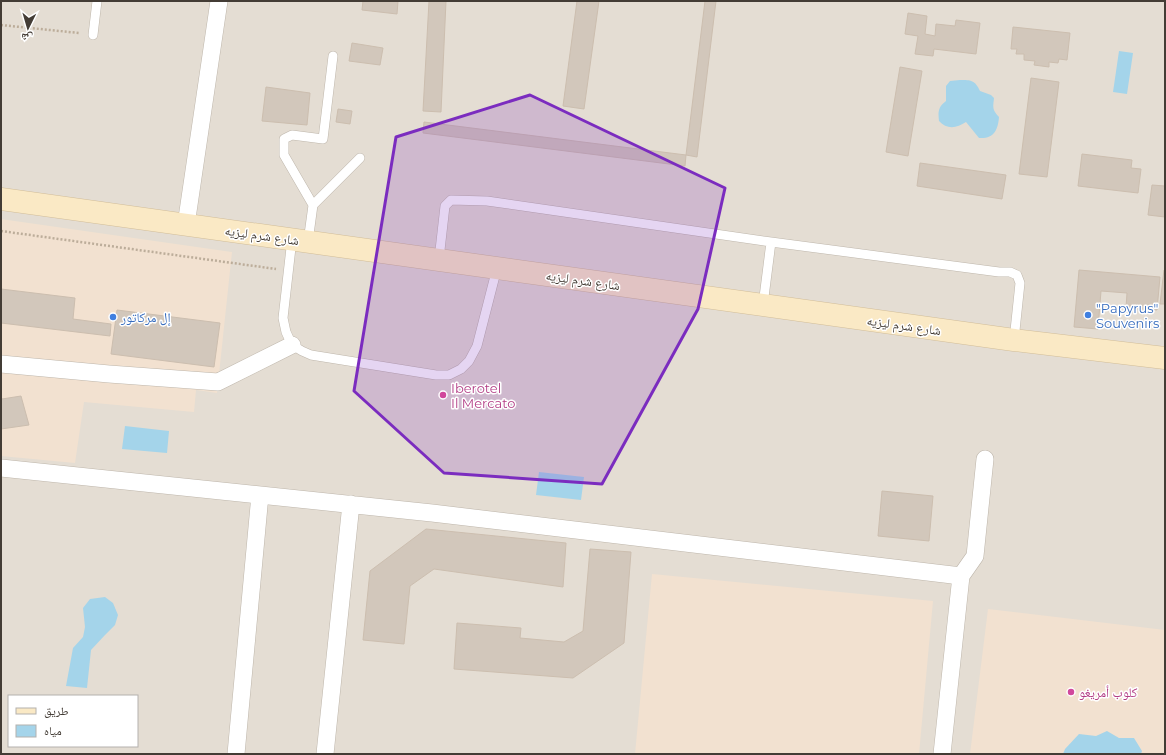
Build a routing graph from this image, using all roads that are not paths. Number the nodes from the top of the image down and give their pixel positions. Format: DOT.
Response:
graph roads {
  1 [pos="97,1"];
  2 [pos="218,1"];
  3 [pos="93,35"];
  4 [pos="333,56"];
  5 [pos="360,158"];
  6 [pos="1,198"];
  7 [pos="314,205"];
  8 [pos="186,225"];
  9 [pos="300,241"];
  10 [pos="771,242"];
  11 [pos="438,259"];
  12 [pos="497,268"];
  13 [pos="763,305"];
  14 [pos="1014,340"];
  15 [pos="292,344"];
  16 [pos="1165,358"];
  17 [pos="1,364"];
  18 [pos="985,459"];
  19 [pos="1,468"];
  20 [pos="260,495"];
  21 [pos="351,504"];
  22 [pos="961,576"];
  23 [pos="236,754"];
  24 [pos="325,754"];
  25 [pos="942,754"];
  1 -- 3 [label="lane"];
  2 -- 8 [label="street"];
  4 -- 7 [label="lane"];
  5 -- 7 [label="lane"];
  6 -- 8 [label="street, شارع شرم ليزيه"];
  7 -- 9 [label="lane"];
  8 -- 9 [label="street, شارع شرم ليزيه"];
  9 -- 11 [label="street, شارع شرم ليزيه"];
  9 -- 15 [label="lane"];
  10 -- 11 [label="lane"];
  10 -- 13 [label="lane"];
  10 -- 14 [label="lane"];
  11 -- 12 [label="street, شارع شرم ليزيه"];
  12 -- 13 [label="street, شارع شرم ليزيه"];
  12 -- 15 [label="lane"];
  13 -- 14 [label="street, شارع شرم ليزيه"];
  14 -- 16 [label="street, شارع شرم ليزيه"];
  15 -- 17 [label="street"];
  18 -- 22 [label="street"];
  19 -- 20 [label="street"];
  20 -- 21 [label="street"];
  20 -- 23 [label="street"];
  21 -- 22 [label="street"];
  21 -- 24 [label="street"];
  22 -- 25 [label="street"];
}
